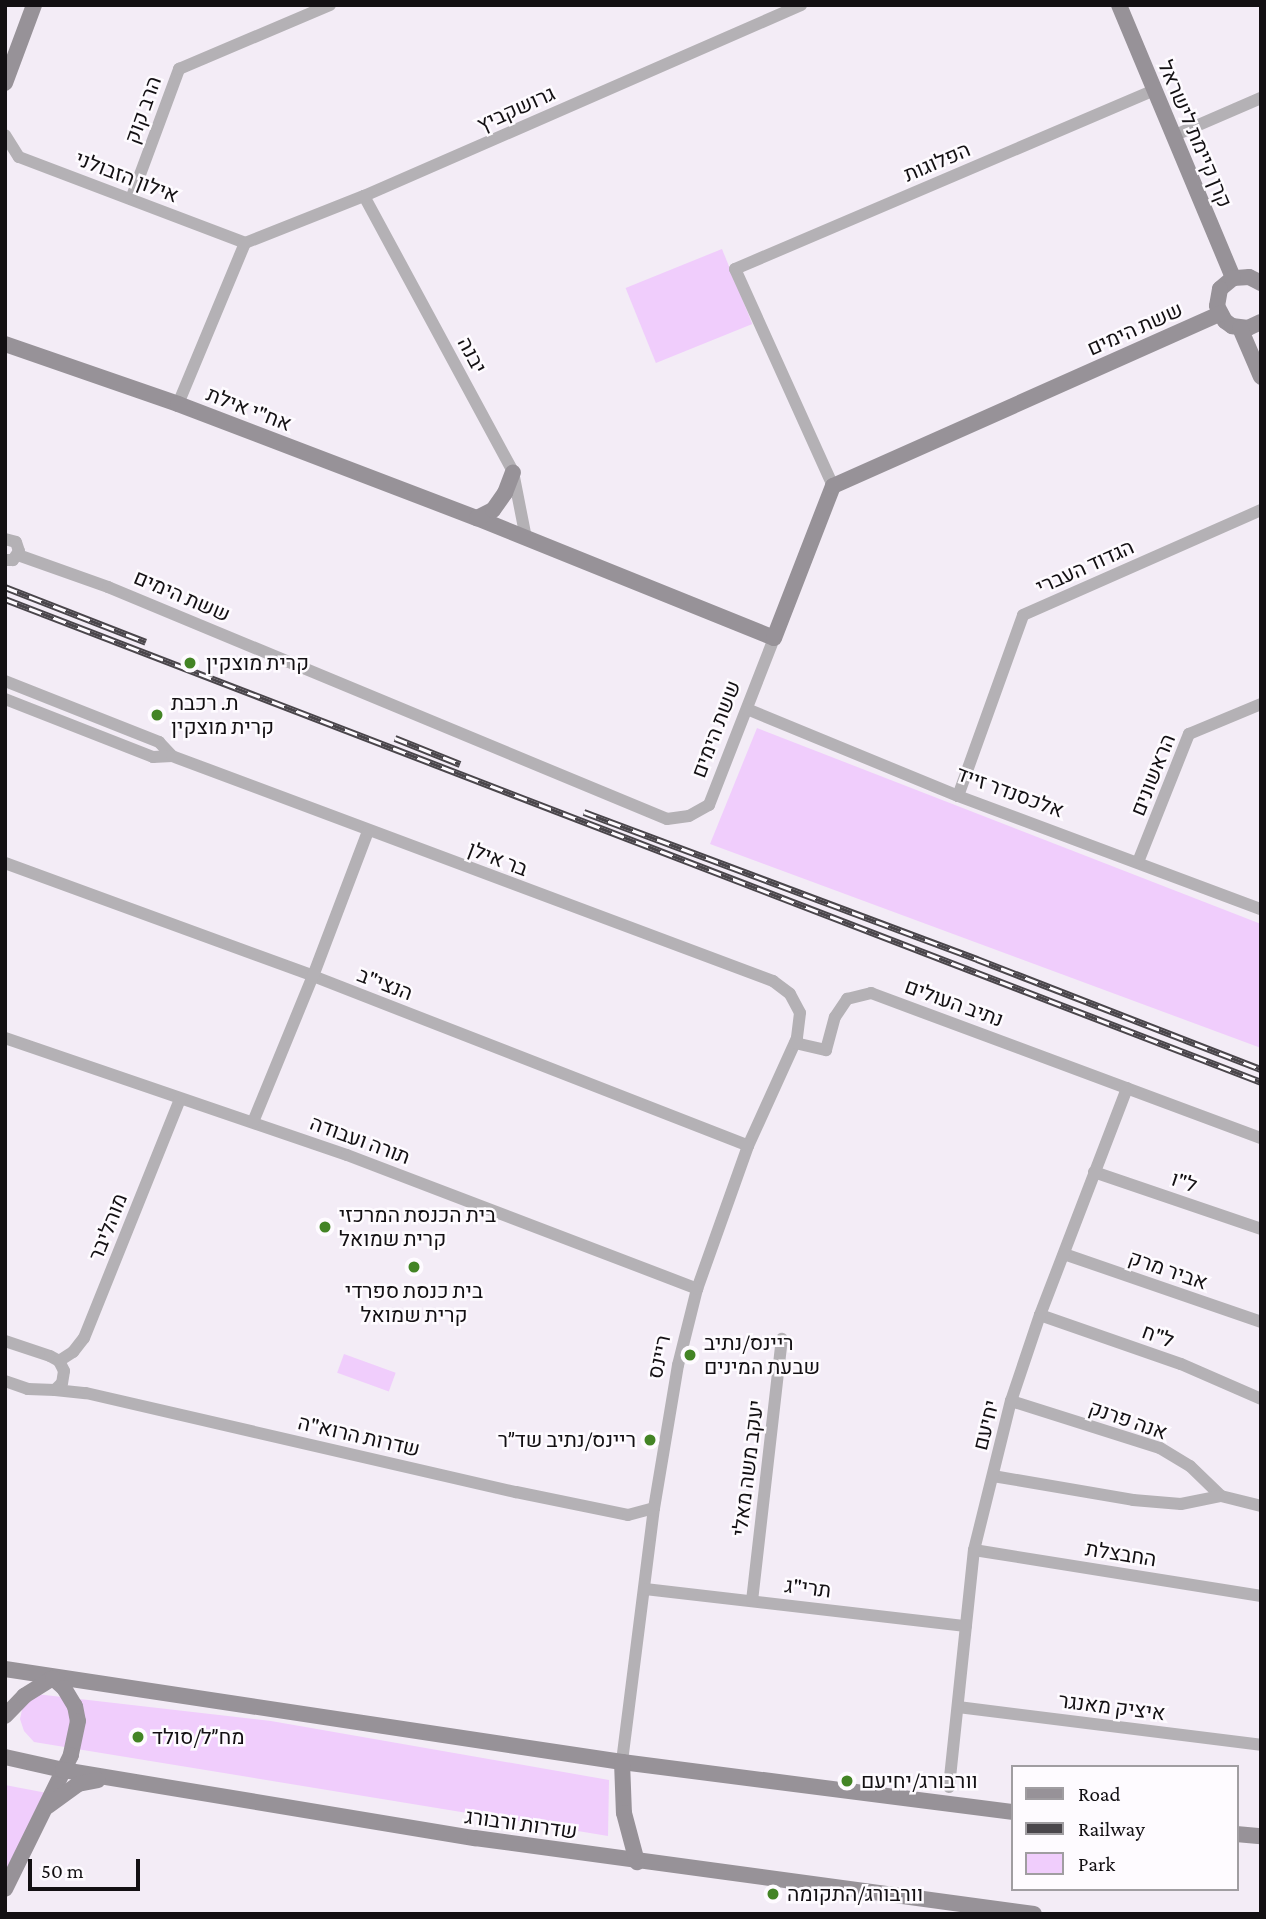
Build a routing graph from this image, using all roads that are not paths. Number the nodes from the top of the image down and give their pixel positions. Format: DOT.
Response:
graph roads {
  1 [pos="34,5"];
  2 [pos="330,5"];
  3 [pos="801,5"];
  4 [pos="1119,5"];
  5 [pos="5,83"];
  6 [pos="1154,90"];
  7 [pos="1261,98"];
  8 [pos="5,135"];
  9 [pos="1173,136"];
  10 [pos="364,196"];
  11 [pos="131,199"];
  12 [pos="246,243"];
  13 [pos="1233,278"];
  14 [pos="1261,284"];
  15 [pos="1220,314"];
  16 [pos="1261,321"];
  17 [pos="1240,328"];
  18 [pos="5,344"];
  19 [pos="1261,377"];
  20 [pos="178,404"];
  21 [pos="513,472"];
  22 [pos="833,486"];
  23 [pos="1261,510"];
  24 [pos="477,518"];
  25 [pos="526,538"];
  26 [pos="5,539"];
  27 [pos="18,555"];
  28 [pos="5,560"];
  29 [pos="774,638"];
  30 [pos="5,681"];
  31 [pos="5,699"];
  32 [pos="1261,704"];
  33 [pos="747,709"];
  34 [pos="172,756"];
  35 [pos="958,796"];
  36 [pos="368,831"];
  37 [pos="1138,862"];
  38 [pos="5,863"];
  39 [pos="1261,909"];
  40 [pos="313,976"];
  41 [pos="800,1013"];
  42 [pos="5,1038"];
  43 [pos="795,1043"];
  44 [pos="1127,1088"];
  45 [pos="180,1099"];
  46 [pos="253,1122"];
  47 [pos="1261,1138"];
  48 [pos="748,1146"];
  49 [pos="1094,1172"];
  50 [pos="1261,1229"];
  51 [pos="1063,1254"];
  52 [pos="697,1289"];
  53 [pos="1040,1315"];
  54 [pos="1261,1322"];
  55 [pos="782,1339"];
  56 [pos="5,1341"];
  57 [pos="60,1361"];
  58 [pos="5,1381"];
  59 [pos="55,1390"];
  60 [pos="1261,1399"];
  61 [pos="1011,1401"];
  62 [pos="993,1476"];
  63 [pos="1221,1496"];
  64 [pos="1261,1506"];
  65 [pos="654,1508"];
  66 [pos="974,1550"];
  67 [pos="645,1589"];
  68 [pos="1261,1597"];
  69 [pos="752,1601"];
  70 [pos="966,1626"];
  71 [pos="5,1669"];
  72 [pos="52,1678"];
  73 [pos="958,1707"];
  74 [pos="5,1716"];
  75 [pos="627,1729"];
  76 [pos="1261,1745"];
  77 [pos="5,1757"];
  78 [pos="622,1762"];
  79 [pos="652,1766"];
  80 [pos="63,1770"];
  81 [pos="107,1777"];
  82 [pos="949,1787"];
  83 [pos="43,1810"];
  84 [pos="1010,1812"];
  85 [pos="1261,1825"];
  86 [pos="1238,1833"];
  87 [pos="1260,1836"];
  88 [pos="637,1862"];
  89 [pos="5,1889"];
  90 [pos="1026,1913"];
  1 -- 5 [label="street"];
  2 -- 11 [label="street, הרב קוק"];
  3 -- 10 [label="street, גרושקביץ"];
  4 -- 6 [label="street, קרן קיימת לישראל"];
  6 -- 9 [label="street, קרן קיימת לישראל"];
  6 -- 22 [label="street, הפלוגות"];
  7 -- 9 [label="street"];
  8 -- 11 [label="street, אילון הזבולני"];
  9 -- 13 [label="street, קרן קיימת לישראל"];
  10 -- 12 [label="street, גרושקביץ"];
  10 -- 21 [label="street, יבנה"];
  11 -- 12 [label="street, אילון הזבולני"];
  12 -- 20 [label="street"];
  13 -- 14 [label="street"];
  13 -- 15 [label="street"];
  15 -- 17 [label="street"];
  15 -- 22 [label="street, ששת הימים"];
  16 -- 17 [label="street"];
  17 -- 19 [label="street"];
  18 -- 20 [label="street, אח\"י אילת"];
  20 -- 24 [label="street, אח\"י אילת"];
  21 -- 24 [label="street"];
  21 -- 25 [label="street, יבנה"];
  22 -- 29 [label="street, ששת הימים"];
  23 -- 35 [label="street, הגדוד העברי"];
  24 -- 25 [label="street"];
  25 -- 29 [label="street"];
  26 -- 27 [label="street"];
  27 -- 28 [label="street"];
  27 -- 33 [label="street, ששת הימים"];
  29 -- 33 [label="street, ששת הימים"];
  30 -- 34 [label="street, בר אילן"];
  31 -- 34 [label="street, בר אילן"];
  32 -- 37 [label="street, הראשונים"];
  33 -- 35 [label="street, אלכסנדר זייד"];
  34 -- 36 [label="street, בר אילן"];
  35 -- 37 [label="street, אלכסנדר זייד"];
  36 -- 40 [label="street"];
  36 -- 41 [label="street, בר אילן"];
  37 -- 39 [label="street, אלכסנדר זייד"];
  38 -- 40 [label="street, הנצי\"ב"];
  40 -- 46 [label="street"];
  40 -- 48 [label="street, הנצי\"ב"];
  41 -- 43 [label="street, ריינס"];
  42 -- 45 [label="street, תורה ועבודה"];
  43 -- 44 [label="street, נתיב העולים"];
  43 -- 48 [label="street, ריינס"];
  44 -- 47 [label="street"];
  44 -- 49 [label="street, יחיעם"];
  45 -- 46 [label="street, תורה ועבודה"];
  45 -- 57 [label="street, מוהליבר"];
  46 -- 52 [label="street, תורה ועבודה"];
  48 -- 52 [label="street, ריינס"];
  49 -- 50 [label="street, ל\"ו"];
  49 -- 51 [label="street, יחיעם"];
  51 -- 53 [label="street, יחיעם"];
  51 -- 54 [label="street, אביר מרק"];
  52 -- 65 [label="street, ריינס"];
  53 -- 60 [label="street, ל\"ח"];
  53 -- 61 [label="street, יחיעם"];
  55 -- 69 [label="street, יעקב משה מאלי"];
  56 -- 57 [label="street"];
  57 -- 59 [label="street"];
  58 -- 59 [label="street, שדרות הרוא\"ה"];
  59 -- 65 [label="street, שדרות הרוא\"ה"];
  61 -- 62 [label="street, יחיעם"];
  61 -- 63 [label="street, אנה פרנק"];
  62 -- 63 [label="street"];
  62 -- 66 [label="street, יחיעם"];
  63 -- 64 [label="street"];
  65 -- 67 [label="street, ריינס"];
  66 -- 68 [label="street, החבצלת"];
  66 -- 70 [label="street, יחיעם"];
  67 -- 69 [label="street, תרי\"ג"];
  67 -- 75 [label="street, ריינס"];
  69 -- 70 [label="street, תרי\"ג"];
  70 -- 73 [label="street, יחיעם"];
  71 -- 72 [label="street"];
  72 -- 74 [label="street"];
  72 -- 78 [label="street"];
  72 -- 80 [label="street"];
  73 -- 76 [label="street, איציק מאנגר"];
  73 -- 82 [label="street, יחיעם"];
  75 -- 78 [label="street, ריינס"];
  75 -- 79 [label="street"];
  77 -- 80 [label="street, שדרות ורבורג"];
  78 -- 79 [label="street"];
  78 -- 88 [label="street, ריינס"];
  79 -- 84 [label="street"];
  80 -- 81 [label="street, שדרות ורבורג"];
  80 -- 83 [label="street"];
  81 -- 83 [label="street"];
  81 -- 88 [label="street, שדרות ורבורג"];
  83 -- 89 [label="street"];
  85 -- 87 [label="street"];
  86 -- 87 [label="street"];
  88 -- 90 [label="street, שדרות ורבורג"];
}
